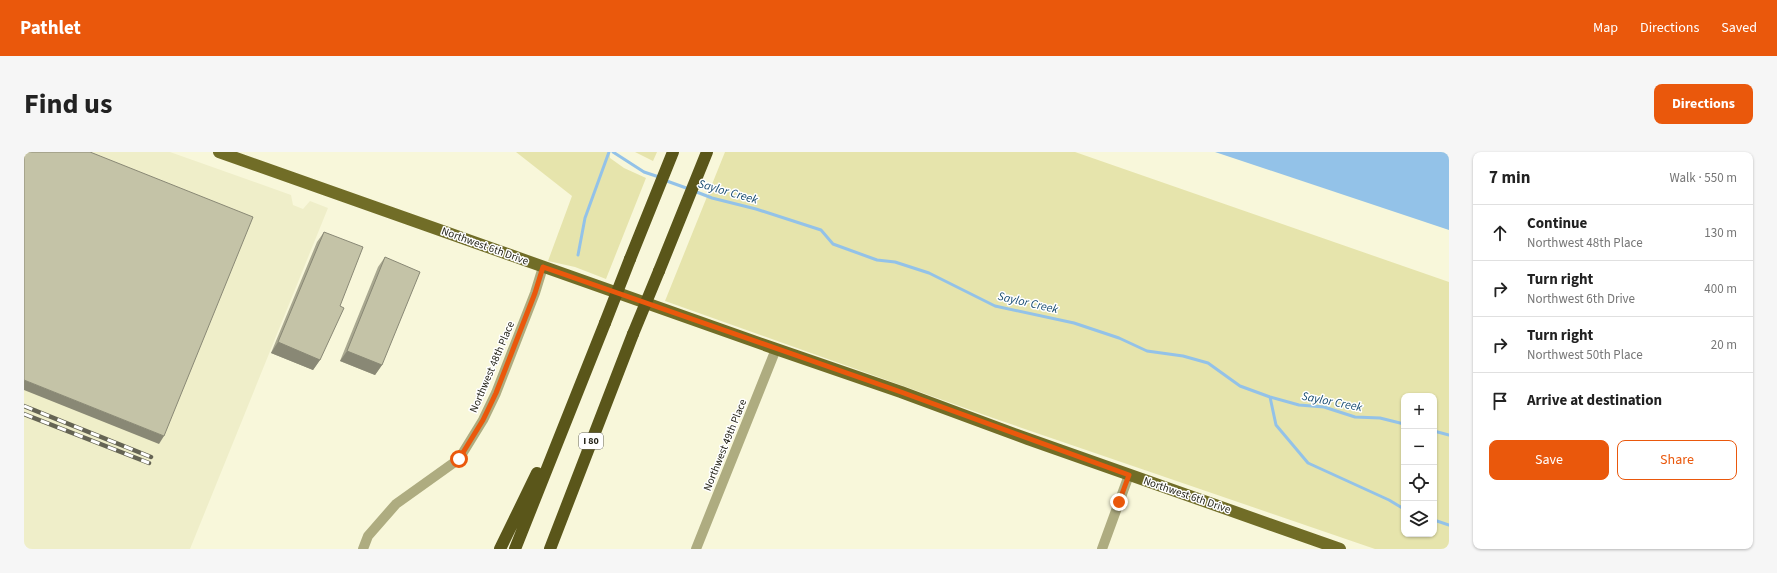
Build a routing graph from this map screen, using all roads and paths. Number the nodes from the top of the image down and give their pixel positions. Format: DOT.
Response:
graph roads {
  1 [pos="219,152"];
  2 [pos="674,152"];
  3 [pos="707,152"];
  4 [pos="543,267"];
  5 [pos="776,350"];
  6 [pos="573,402"];
  7 [pos="598,422"];
  8 [pos="1129,475"];
  9 [pos="363,549"];
  10 [pos="500,549"];
  11 [pos="515,549"];
  12 [pos="550,549"];
  13 [pos="560,549"];
  14 [pos="696,549"];
  15 [pos="1102,549"];
  16 [pos="1340,549"];
  1 -- 4 [label="main road, Northwest 6th Drive"];
  2 -- 6 [label="highway, bridge"];
  3 -- 7 [label="highway, I 80, bridge"];
  4 -- 5 [label="main road, Northwest 6th Drive"];
  4 -- 9 [label="street, Northwest 48th Place"];
  5 -- 8 [label="main road, Northwest 6th Drive"];
  5 -- 14 [label="street, Northwest 49th Place"];
  6 -- 10 [label="highway"];
  6 -- 11 [label="highway"];
  7 -- 12 [label="highway, I 80"];
  7 -- 13 [label="highway"];
  8 -- 15 [label="street"];
  8 -- 16 [label="main road, Northwest 6th Drive"];
}
